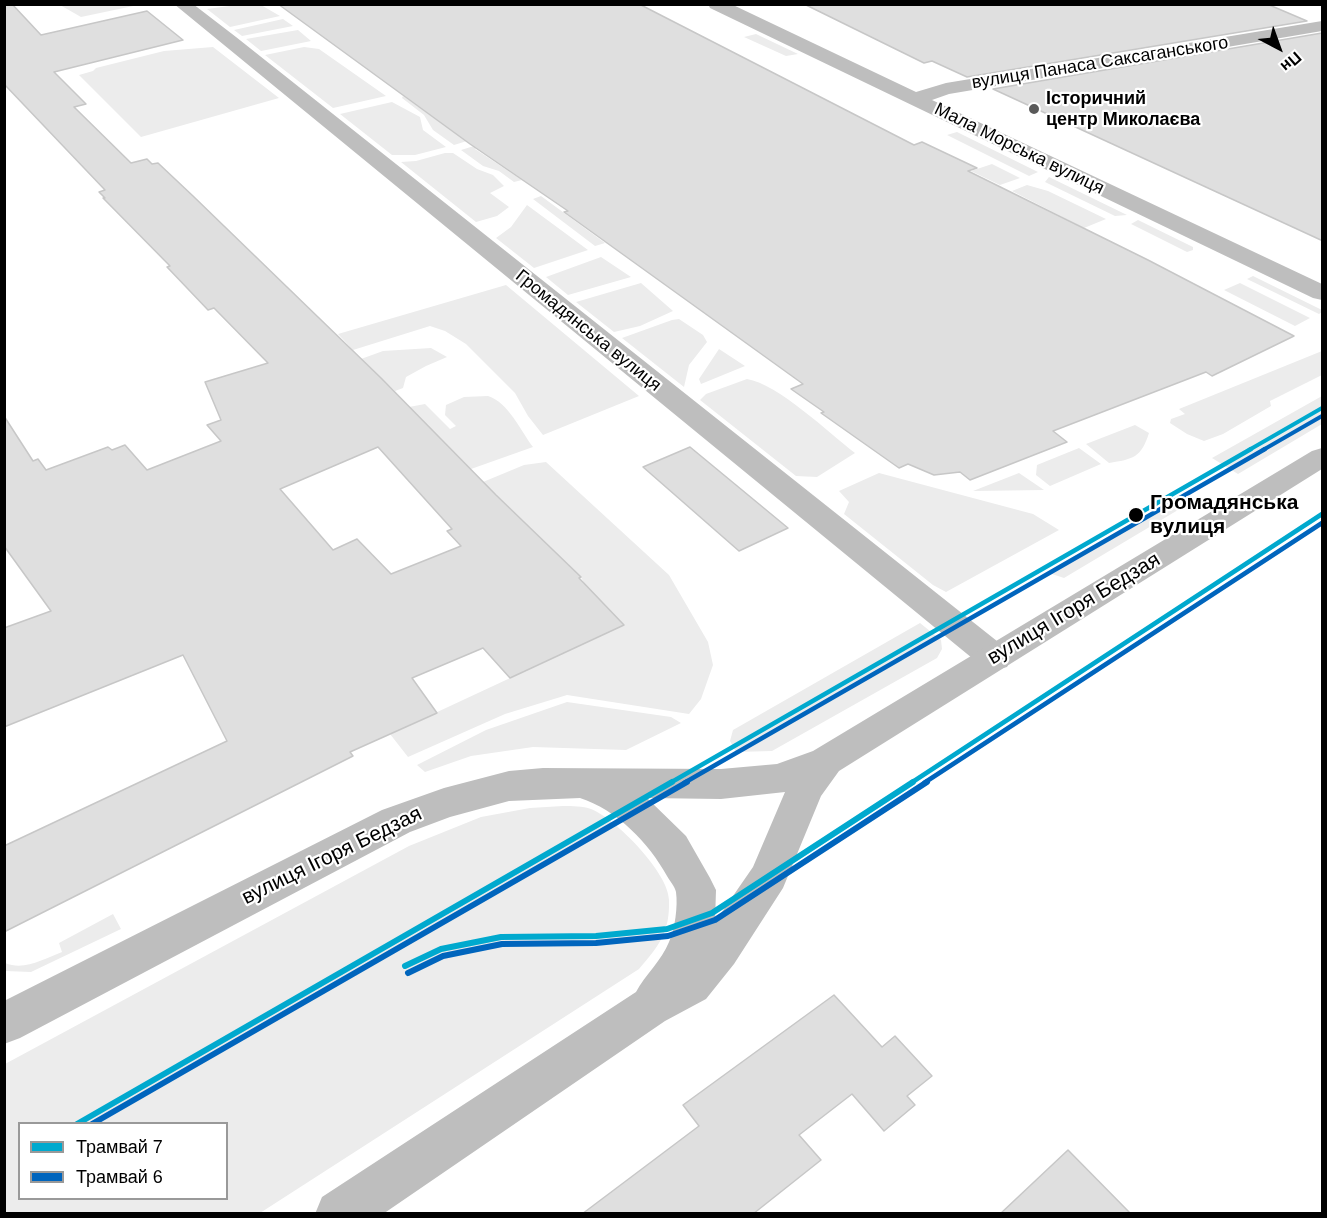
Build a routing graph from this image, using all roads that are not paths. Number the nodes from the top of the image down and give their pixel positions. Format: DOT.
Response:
graph roads {
  1 [pos="182,4"];
  2 [pos="716,4"];
  3 [pos="1323,26"];
  4 [pos="915,99"];
  5 [pos="1323,293"];
  6 [pos="1323,457"];
  7 [pos="995,657"];
  8 [pos="826,761"];
  9 [pos="576,784"];
  10 [pos="650,1007"];
  11 [pos="4,1024"];
  12 [pos="339,1214"];
  1 -- 7 [label="street, Громадянська вулиця"];
  2 -- 4 [label="street, Мала Морська вулиця"];
  3 -- 4 [label="street, вулиця Панаса Саксаганського"];
  4 -- 5 [label="street, Мала Морська вулиця"];
  6 -- 7 [label="street, вулиця Ігоря Бедзая"];
  7 -- 8 [label="street, вулиця Ігоря Бедзая"];
  8 -- 9 [label="street, вулиця Ігоря Бедзая"];
  8 -- 10 [label="street, вулиця Ігоря Бедзая"];
  9 -- 10 [label="street"];
  9 -- 11 [label="street, вулиця Ігоря Бедзая"];
  10 -- 12 [label="street, вулиця Ігоря Бедзая"];
}
